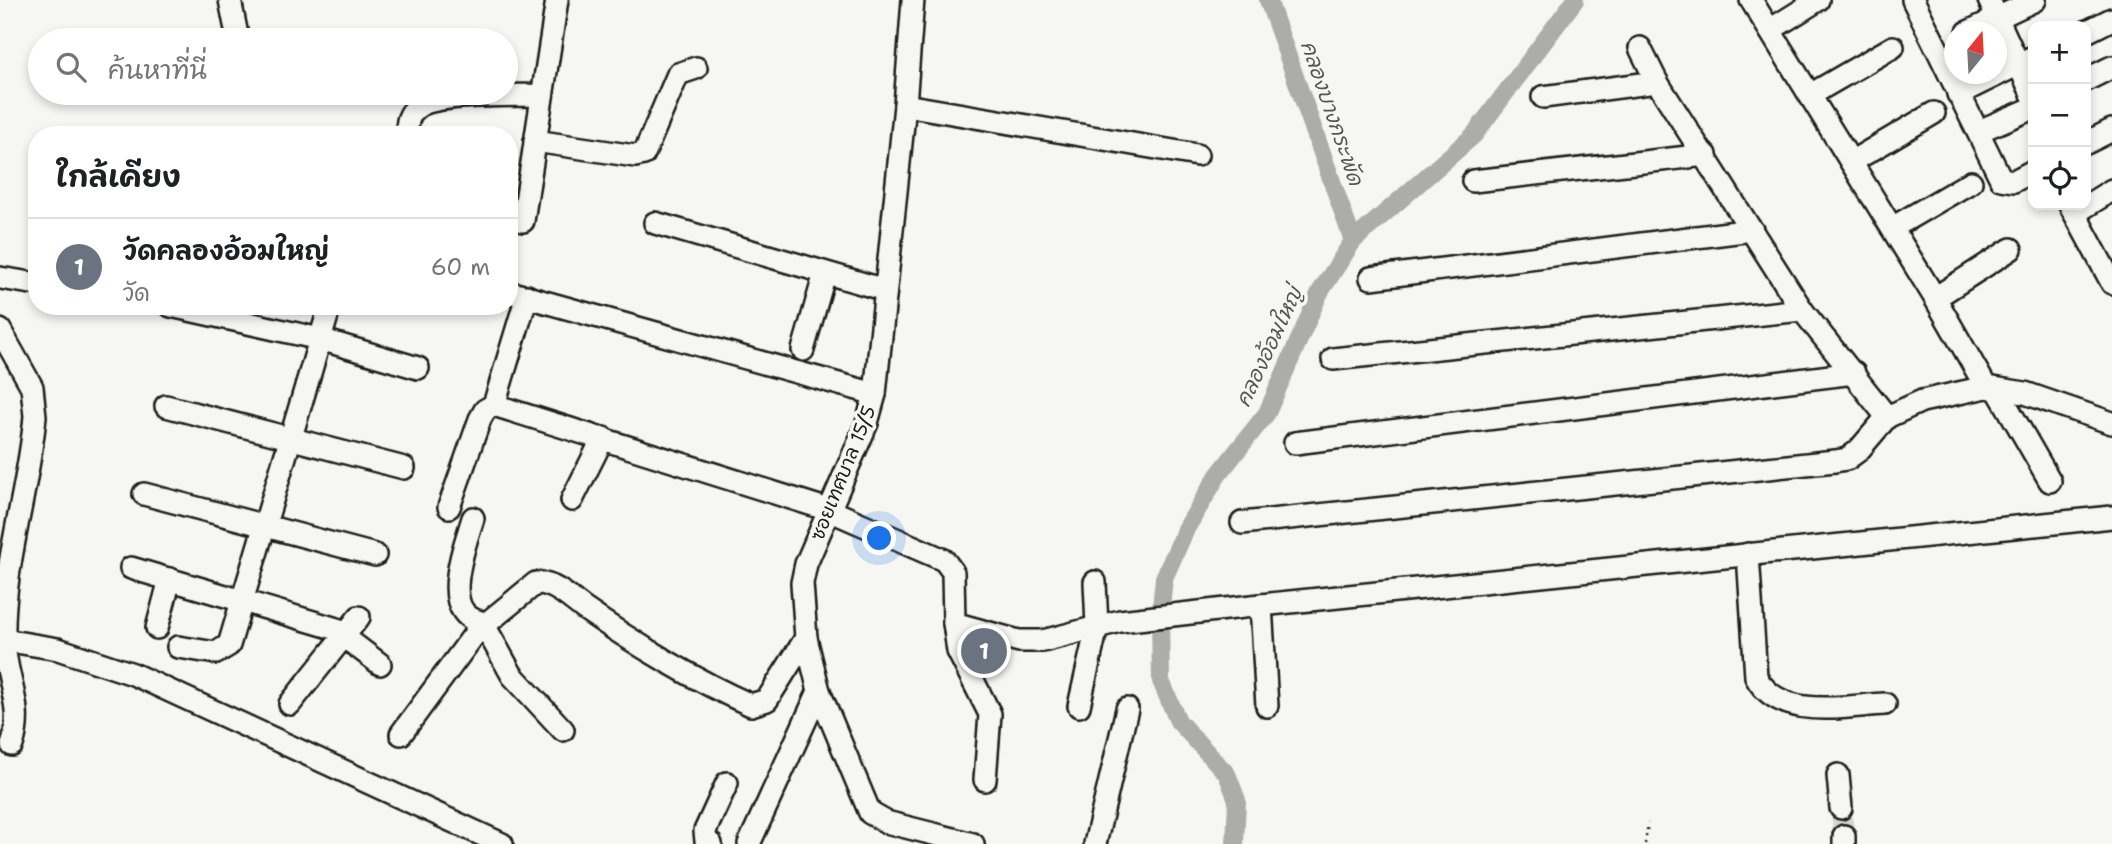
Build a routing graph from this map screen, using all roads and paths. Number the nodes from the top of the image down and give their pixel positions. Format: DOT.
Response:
graph roads {
  1 [pos="230,0"];
  2 [pos="557,0"];
  3 [pos="913,0"];
  4 [pos="1751,0"];
  5 [pos="1818,0"];
  6 [pos="1913,0"];
  7 [pos="2035,0"];
  8 [pos="2105,0"];
  9 [pos="1993,9"];
  10 [pos="2112,17"];
  11 [pos="1980,21"];
  12 [pos="236,28"];
  13 [pos="2091,29"];
  14 [pos="1770,30"];
  15 [pos="1944,41"];
  16 [pos="1893,47"];
  17 [pos="1640,48"];
  18 [pos="2026,60"];
  19 [pos="2112,66"];
  20 [pos="696,68"];
  21 [pos="2091,77"];
  22 [pos="1657,82"];
  23 [pos="1956,84"];
  24 [pos="2031,84"];
  25 [pos="1958,94"];
  26 [pos="542,95"];
  27 [pos="1810,95"];
  28 [pos="518,96"];
  29 [pos="1543,97"];
  30 [pos="424,105"];
  31 [pos="905,105"];
  32 [pos="2028,110"];
  33 [pos="1934,113"];
  34 [pos="407,126"];
  35 [pos="2112,130"];
  36 [pos="1979,131"];
  37 [pos="535,141"];
  38 [pos="2091,141"];
  39 [pos="1197,155"];
  40 [pos="1706,155"];
  41 [pos="1851,162"];
  42 [pos="2028,174"];
  43 [pos="1473,181"];
  44 [pos="1971,182"];
  45 [pos="2112,190"];
  46 [pos="2091,200"];
  47 [pos="2073,210"];
  48 [pos="523,221"];
  49 [pos="655,223"];
  50 [pos="1892,228"];
  51 [pos="1752,230"];
  52 [pos="2011,249"];
  53 [pos="825,273"];
  54 [pos="0,278"];
  55 [pos="1371,278"];
  56 [pos="28,283"];
  57 [pos="2112,283"];
  58 [pos="885,290"];
  59 [pos="518,294"];
  60 [pos="1935,298"];
  61 [pos="1802,310"];
  62 [pos="212,315"];
  63 [pos="327,315"];
  64 [pos="513,315"];
  65 [pos="0,330"];
  66 [pos="320,339"];
  67 [pos="803,349"];
  68 [pos="1333,359"];
  69 [pos="418,368"];
  70 [pos="1854,373"];
  71 [pos="1992,388"];
  72 [pos="875,394"];
  73 [pos="494,405"];
  74 [pos="166,407"];
  75 [pos="1887,416"];
  76 [pos="2112,424"];
  77 [pos="603,438"];
  78 [pos="291,439"];
  79 [pos="1295,443"];
  80 [pos="404,468"];
  81 [pos="2050,481"];
  82 [pos="144,494"];
  83 [pos="572,500"];
  84 [pos="449,507"];
  85 [pos="829,510"];
  86 [pos="2112,517"];
  87 [pos="473,518"];
  88 [pos="1242,523"];
  89 [pos="266,526"];
  90 [pos="1748,554"];
  91 [pos="376,555"];
  92 [pos="131,568"];
  93 [pos="170,579"];
  94 [pos="1095,582"];
  95 [pos="244,600"];
  96 [pos="1261,605"];
  97 [pos="482,622"];
  98 [pos="954,623"];
  99 [pos="1097,627"];
  100 [pos="157,628"];
  101 [pos="349,628"];
  102 [pos="806,638"];
  103 [pos="4,640"];
  104 [pos="178,647"];
  105 [pos="380,664"];
  106 [pos="820,691"];
  107 [pos="290,704"];
  108 [pos="1885,704"];
  109 [pos="1079,706"];
  110 [pos="1266,706"];
  111 [pos="1127,709"];
  112 [pos="563,730"];
  113 [pos="401,734"];
  114 [pos="12,745"];
  115 [pos="1838,775"];
  116 [pos="985,780"];
  117 [pos="727,783"];
  118 [pos="1841,808"];
  119 [pos="1648,823"];
  120 [pos="502,844"];
  121 [pos="711,844"];
  122 [pos="749,844"];
  123 [pos="973,844"];
  124 [pos="1095,844"];
  125 [pos="1645,844"];
  1 -- 12 [label="street"];
  2 -- 26 [label="street"];
  3 -- 31 [label="street, ซอยเทศบาล 15/5"];
  4 -- 14 [label="street"];
  5 -- 14 [label="street"];
  6 -- 15 [label="street"];
  7 -- 9 [label="street"];
  8 -- 10 [label="street"];
  9 -- 11 [label="street"];
  9 -- 18 [label="street"];
  10 -- 13 [label="street"];
  14 -- 27 [label="street"];
  16 -- 27 [label="street"];
  17 -- 22 [label="street"];
  18 -- 24 [label="street"];
  18 -- 25 [label="street"];
  19 -- 21 [label="street"];
  20 -- 37 [label="street"];
  22 -- 29 [label="street"];
  22 -- 40 [label="street"];
  23 -- 25 [label="street"];
  25 -- 36 [label="street"];
  26 -- 28 [label="street"];
  26 -- 37 [label="street"];
  27 -- 41 [label="street"];
  30 -- 34 [label="street"];
  31 -- 39 [label="street"];
  31 -- 58 [label="street, ซอยเทศบาล 15/5"];
  32 -- 36 [label="street"];
  33 -- 41 [label="street"];
  35 -- 38 [label="street"];
  36 -- 42 [label="street"];
  37 -- 48 [label="street"];
  40 -- 43 [label="street"];
  40 -- 51 [label="street"];
  41 -- 50 [label="street"];
  44 -- 50 [label="street"];
  45 -- 46 [label="street"];
  47 -- 57 [label="street"];
  49 -- 53 [label="street"];
  50 -- 60 [label="street"];
  51 -- 55 [label="street"];
  51 -- 61 [label="street"];
  52 -- 60 [label="street"];
  53 -- 58 [label="street"];
  53 -- 67 [label="street"];
  54 -- 56 [label="street"];
  58 -- 72 [label="street, ซอยเทศบาล 15/5"];
  59 -- 72 [label="street"];
  60 -- 71 [label="street"];
  61 -- 68 [label="street"];
  61 -- 70 [label="street"];
  62 -- 66 [label="street"];
  63 -- 66 [label="street"];
  64 -- 73 [label="street"];
  65 -- 103 [label="street"];
  66 -- 69 [label="street"];
  66 -- 78 [label="street"];
  70 -- 75 [label="street"];
  70 -- 79 [label="street"];
  71 -- 75 [label="street"];
  71 -- 76 [label="street"];
  71 -- 81 [label="street"];
  72 -- 85 [label="street, ซอยเทศบาล 15/5"];
  73 -- 77 [label="street"];
  73 -- 84 [label="street"];
  74 -- 78 [label="street"];
  75 -- 88 [label="street"];
  77 -- 83 [label="street"];
  77 -- 85 [label="street"];
  78 -- 80 [label="street"];
  78 -- 89 [label="street"];
  82 -- 89 [label="street"];
  85 -- 98 [label="street"];
  85 -- 102 [label="street, ซอยเทศบาล 15/5"];
  86 -- 90 [label="street"];
  87 -- 97 [label="street"];
  89 -- 91 [label="street"];
  89 -- 95 [label="street"];
  90 -- 96 [label="street"];
  90 -- 108 [label="street"];
  92 -- 93 [label="street"];
  93 -- 95 [label="street"];
  93 -- 100 [label="street"];
  94 -- 99 [label="street"];
  95 -- 101 [label="street"];
  95 -- 104 [label="street"];
  96 -- 99 [label="street"];
  96 -- 110 [label="street"];
  97 -- 102 [label="street"];
  97 -- 112 [label="street"];
  97 -- 113 [label="street"];
  98 -- 99 [label="street"];
  98 -- 116 [label="street"];
  99 -- 109 [label="street"];
  101 -- 105 [label="street"];
  101 -- 107 [label="street"];
  102 -- 106 [label="street, ซอยเทศบาล 15/5"];
  103 -- 114 [label="street"];
  103 -- 120 [label="street"];
  106 -- 122 [label="street"];
  106 -- 123 [label="street, ซอยเทศบาล 15/5"];
  111 -- 124 [label="street"];
  115 -- 118 [label="street"];
  117 -- 121 [label="street"];
  119 -- 125 [label="path"];
}
